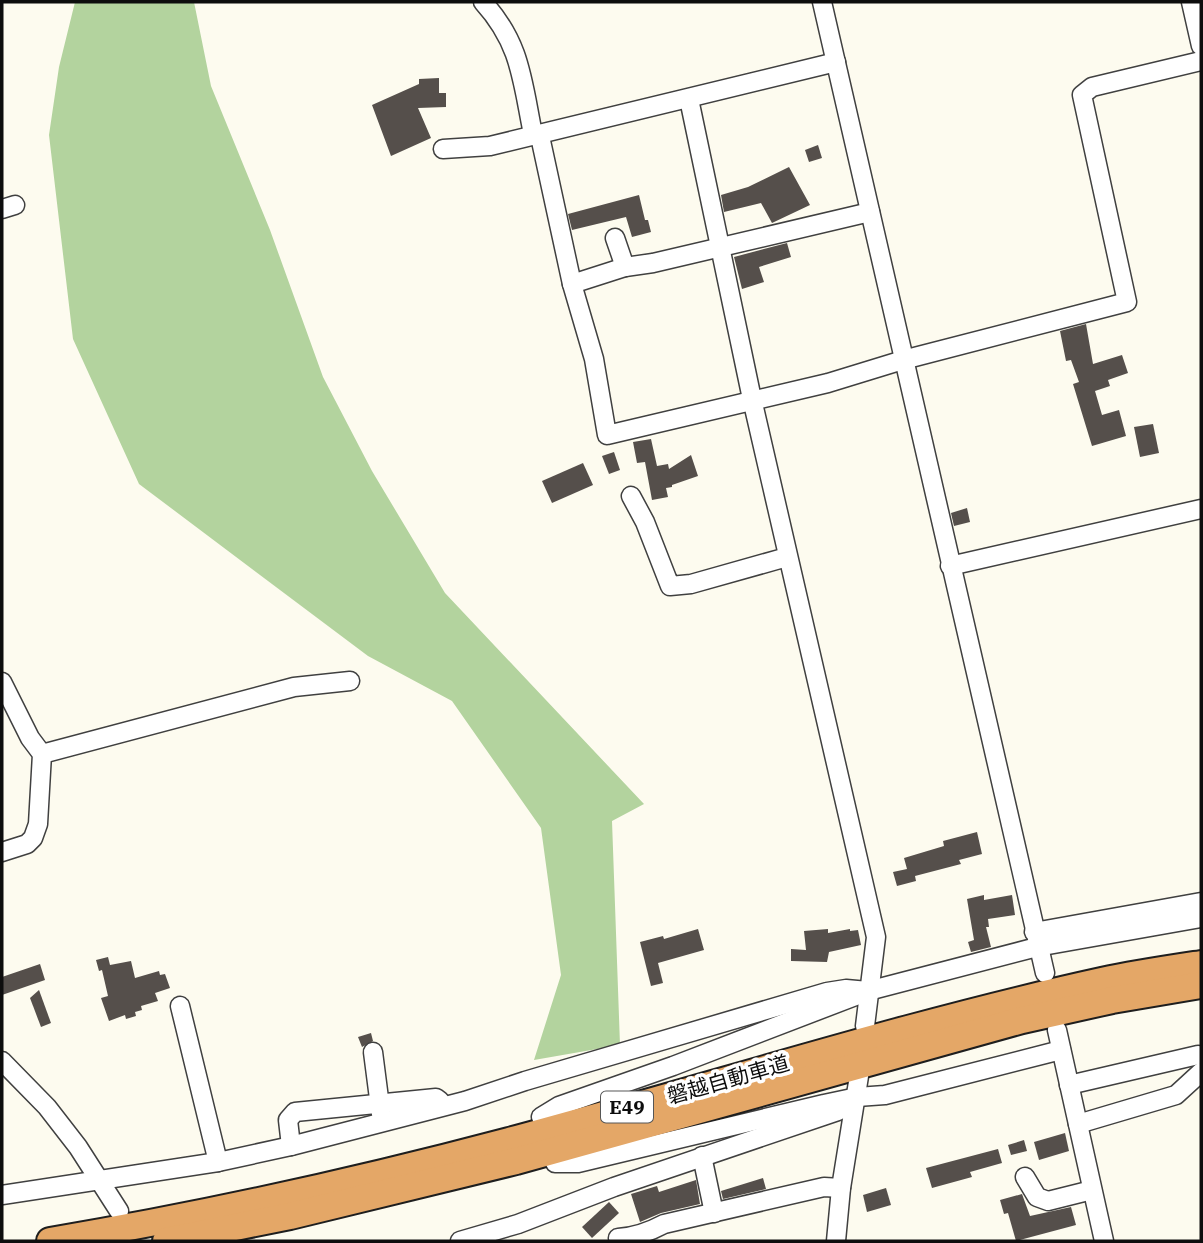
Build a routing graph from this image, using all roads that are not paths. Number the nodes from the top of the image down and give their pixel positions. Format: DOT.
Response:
graph roads {
  1 [pos="483,2"];
  2 [pos="822,2"];
  3 [pos="1191,2"];
  4 [pos="1201,46"];
  5 [pos="1201,61"];
  6 [pos="835,62"];
  7 [pos="689,99"];
  8 [pos="533,134"];
  9 [pos="443,149"];
  10 [pos="870,212"];
  11 [pos="615,238"];
  12 [pos="720,248"];
  13 [pos="625,267"];
  14 [pos="572,284"];
  15 [pos="903,360"];
  16 [pos="752,399"];
  17 [pos="631,496"];
  18 [pos="1201,509"];
  19 [pos="788,557"];
  20 [pos="950,566"];
  21 [pos="350,681"];
  22 [pos="2,682"];
  23 [pos="42,754"];
  24 [pos="2,852"];
  25 [pos="1201,902"];
  26 [pos="1201,918"];
  27 [pos="1035,939"];
  28 [pos="1201,964"];
  29 [pos="1045,973"];
  30 [pos="1201,985"];
  31 [pos="868,991"];
  32 [pos="180,1006"];
  33 [pos="865,1026"];
  34 [pos="1057,1030"];
  35 [pos="1061,1050"];
  36 [pos="373,1052"];
  37 [pos="2,1061"];
  38 [pos="1200,1063"];
  39 [pos="859,1076"];
  40 [pos="1069,1085"];
  41 [pos="857,1097"];
  42 [pos="381,1113"];
  43 [pos="541,1117"];
  44 [pos="1078,1124"];
  45 [pos="291,1146"];
  46 [pos="702,1156"];
  47 [pos="218,1162"];
  48 [pos="555,1163"];
  49 [pos="1025,1177"];
  50 [pos="99,1182"];
  51 [pos="841,1188"];
  52 [pos="1092,1190"];
  53 [pos="2,1195"];
  54 [pos="119,1211"];
  55 [pos="714,1213"];
  56 [pos="618,1238"];
  57 [pos="50,1241"];
  58 [pos="166,1241"];
  59 [pos="460,1241"];
  60 [pos="836,1241"];
  61 [pos="1104,1241"];
  1 -- 8 [label="street"];
  2 -- 6 [label="street"];
  3 -- 4 [label="street"];
  5 -- 15 [label="street"];
  6 -- 7 [label="street"];
  6 -- 10 [label="street"];
  7 -- 8 [label="street"];
  7 -- 12 [label="street"];
  8 -- 9 [label="street"];
  8 -- 14 [label="street"];
  10 -- 12 [label="street"];
  10 -- 15 [label="street"];
  11 -- 13 [label="street"];
  12 -- 13 [label="street"];
  12 -- 16 [label="street"];
  13 -- 14 [label="street"];
  14 -- 16 [label="street"];
  15 -- 16 [label="street"];
  15 -- 20 [label="street"];
  16 -- 19 [label="street"];
  17 -- 19 [label="street"];
  18 -- 20 [label="street"];
  19 -- 31 [label="street"];
  20 -- 27 [label="street"];
  21 -- 23 [label="street"];
  22 -- 23 [label="street"];
  23 -- 24 [label="street"];
  25 -- 27 [label="street"];
  26 -- 27 [label="street"];
  27 -- 29 [label="street"];
  27 -- 31 [label="street"];
  28 -- 57 [label="highway, 磐越自動車道 / E49"];
  30 -- 58 [label="highway, 磐越自動車道 / E49"];
  31 -- 33 [label="street"];
  31 -- 42 [label="street"];
  31 -- 43 [label="street"];
  32 -- 47 [label="street"];
  34 -- 35 [label="street"];
  35 -- 40 [label="street"];
  35 -- 41 [label="street"];
  36 -- 42 [label="street"];
  37 -- 50 [label="street"];
  38 -- 40 [label="street"];
  38 -- 44 [label="street"];
  39 -- 41 [label="street"];
  40 -- 44 [label="street"];
  41 -- 46 [label="street"];
  41 -- 48 [label="street"];
  41 -- 51 [label="street"];
  42 -- 45 [label="street"];
  42 -- 45 [label="street"];
  44 -- 52 [label="street"];
  45 -- 47 [label="street"];
  46 -- 55 [label="street"];
  46 -- 59 [label="street"];
  47 -- 50 [label="street"];
  49 -- 52 [label="street"];
  50 -- 53 [label="street"];
  50 -- 54 [label="street"];
  51 -- 55 [label="street"];
  51 -- 60 [label="street"];
  52 -- 61 [label="street"];
  55 -- 56 [label="street"];
}
